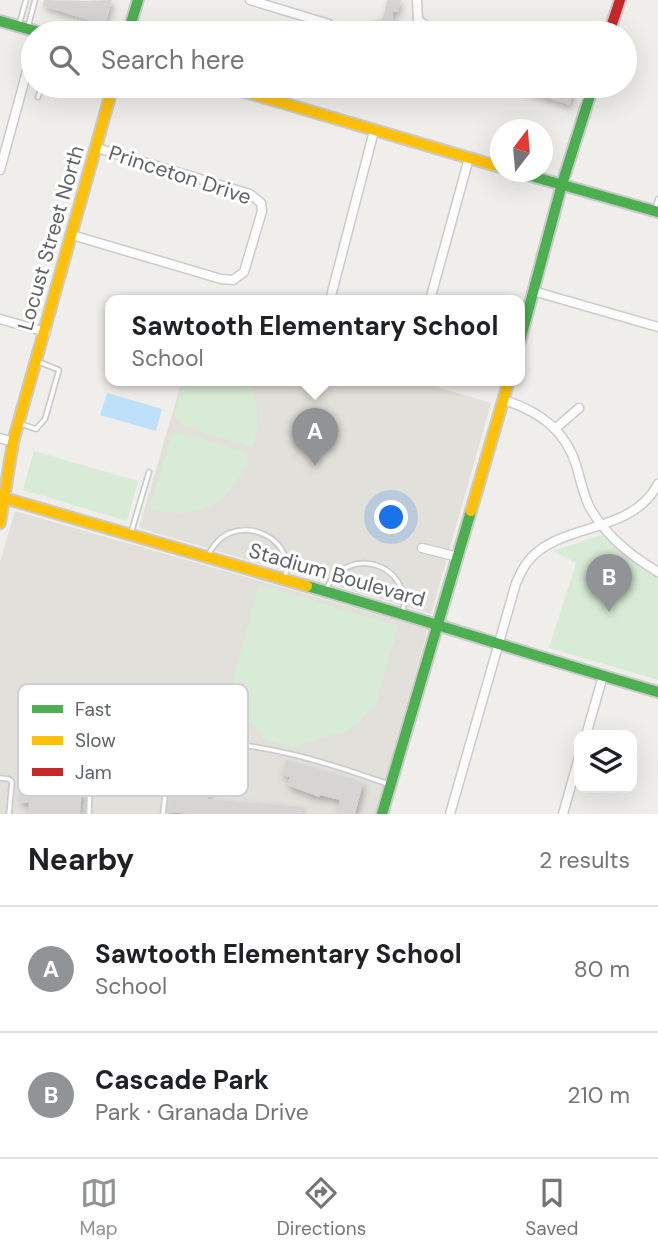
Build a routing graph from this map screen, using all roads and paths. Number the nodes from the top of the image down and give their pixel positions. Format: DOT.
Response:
graph roads {
  1 [pos="26,0"];
  2 [pos="35,0"];
  3 [pos="138,0"];
  4 [pos="250,0"];
  5 [pos="417,0"];
  6 [pos="620,0"];
  7 [pos="0,21"];
  8 [pos="31,21"];
  9 [pos="34,21"];
  10 [pos="132,21"];
  11 [pos="319,21"];
  12 [pos="419,21"];
  13 [pos="613,21"];
  14 [pos="21,27"];
  15 [pos="22,98"];
  16 [pos="110,98"];
  17 [pos="265,98"];
  18 [pos="589,98"];
  19 [pos="374,131"];
  20 [pos="97,148"];
  21 [pos="469,158"];
  22 [pos="490,164"];
  23 [pos="0,170"];
  24 [pos="553,182"];
  25 [pos="562,184"];
  26 [pos="658,199"];
  27 [pos="656,212"];
  28 [pos="72,234"];
  29 [pos="533,291"];
  30 [pos="331,295"];
  31 [pos="431,295"];
  32 [pos="0,319"];
  33 [pos="525,322"];
  34 [pos="658,327"];
  35 [pos="46,332"];
  36 [pos="37,361"];
  37 [pos="507,386"];
  38 [pos="503,400"];
  39 [pos="579,408"];
  40 [pos="19,424"];
  41 [pos="556,428"];
  42 [pos="0,438"];
  43 [pos="13,442"];
  44 [pos="149,472"];
  45 [pos="658,484"];
  46 [pos="2,498"];
  47 [pos="0,523"];
  48 [pos="603,526"];
  49 [pos="130,535"];
  50 [pos="422,548"];
  51 [pos="207,557"];
  52 [pos="458,557"];
  53 [pos="658,572"];
  54 [pos="285,580"];
  55 [pos="325,592"];
  56 [pos="402,614"];
  57 [pos="437,624"];
  58 [pos="499,646"];
  59 [pos="603,676"];
  60 [pos="658,692"];
  61 [pos="587,730"];
  62 [pos="248,746"];
  63 [pos="574,775"];
  64 [pos="0,778"];
  65 [pos="390,785"];
  66 [pos="90,796"];
  67 [pos="165,796"];
  68 [pos="9,814"];
  69 [pos="89,814"];
  70 [pos="163,814"];
  71 [pos="382,814"];
  72 [pos="450,814"];
  73 [pos="563,814"];
  1 -- 8 [label="lane"];
  2 -- 9 [label="lane"];
  3 -- 10 [label="street"];
  4 -- 11 [label="street"];
  5 -- 12 [label="street"];
  6 -- 13 [label="street"];
  7 -- 14 [label="street"];
  15 -- 23 [label="street"];
  16 -- 20 [label="street, Locust Street North"];
  17 -- 19 [label="street"];
  18 -- 25 [label="street"];
  19 -- 21 [label="street"];
  19 -- 30 [label="street"];
  20 -- 28 [label="street, Locust Street North"];
  20 -- 28 [label="street, Princeton Drive"];
  21 -- 22 [label="street"];
  21 -- 31 [label="street"];
  24 -- 25 [label="street"];
  25 -- 27 [label="street"];
  25 -- 29 [label="street"];
  26 -- 27 [label="lane"];
  28 -- 35 [label="street, Locust Street North"];
  29 -- 33 [label="street"];
  29 -- 34 [label="street"];
  32 -- 35 [label="street"];
  35 -- 36 [label="street, Locust Street North"];
  36 -- 40 [label="street, Locust Street North"];
  36 -- 40 [label="lane"];
  37 -- 38 [label="street"];
  38 -- 41 [label="street"];
  38 -- 52 [label="street"];
  39 -- 41 [label="street"];
  40 -- 43 [label="street, Locust Street North"];
  41 -- 48 [label="street"];
  42 -- 43 [label="street"];
  43 -- 46 [label="street, Locust Street North"];
  44 -- 49 [label="lane"];
  45 -- 48 [label="street"];
  46 -- 47 [label="street, Locust Street North"];
  46 -- 49 [label="street, Stadium Boulevard"];
  48 -- 53 [label="street"];
  48 -- 58 [label="street"];
  49 -- 51 [label="street, Stadium Boulevard"];
  50 -- 52 [label="street"];
  51 -- 54 [label="street, Stadium Boulevard"];
  51 -- 54 [label="lane"];
  52 -- 57 [label="street"];
  54 -- 55 [label="street, Stadium Boulevard"];
  55 -- 56 [label="street, Stadium Boulevard"];
  55 -- 56 [label="lane"];
  56 -- 57 [label="street, Stadium Boulevard"];
  57 -- 58 [label="street, Stadium Boulevard"];
  57 -- 65 [label="street"];
  58 -- 59 [label="street, Stadium Boulevard"];
  58 -- 72 [label="street"];
  59 -- 60 [label="street, Stadium Boulevard"];
  59 -- 61 [label="street"];
  62 -- 65 [label="lane"];
  63 -- 73 [label="street"];
  64 -- 68 [label="lane"];
  65 -- 71 [label="street"];
  66 -- 69 [label="lane"];
  67 -- 70 [label="lane"];
}
